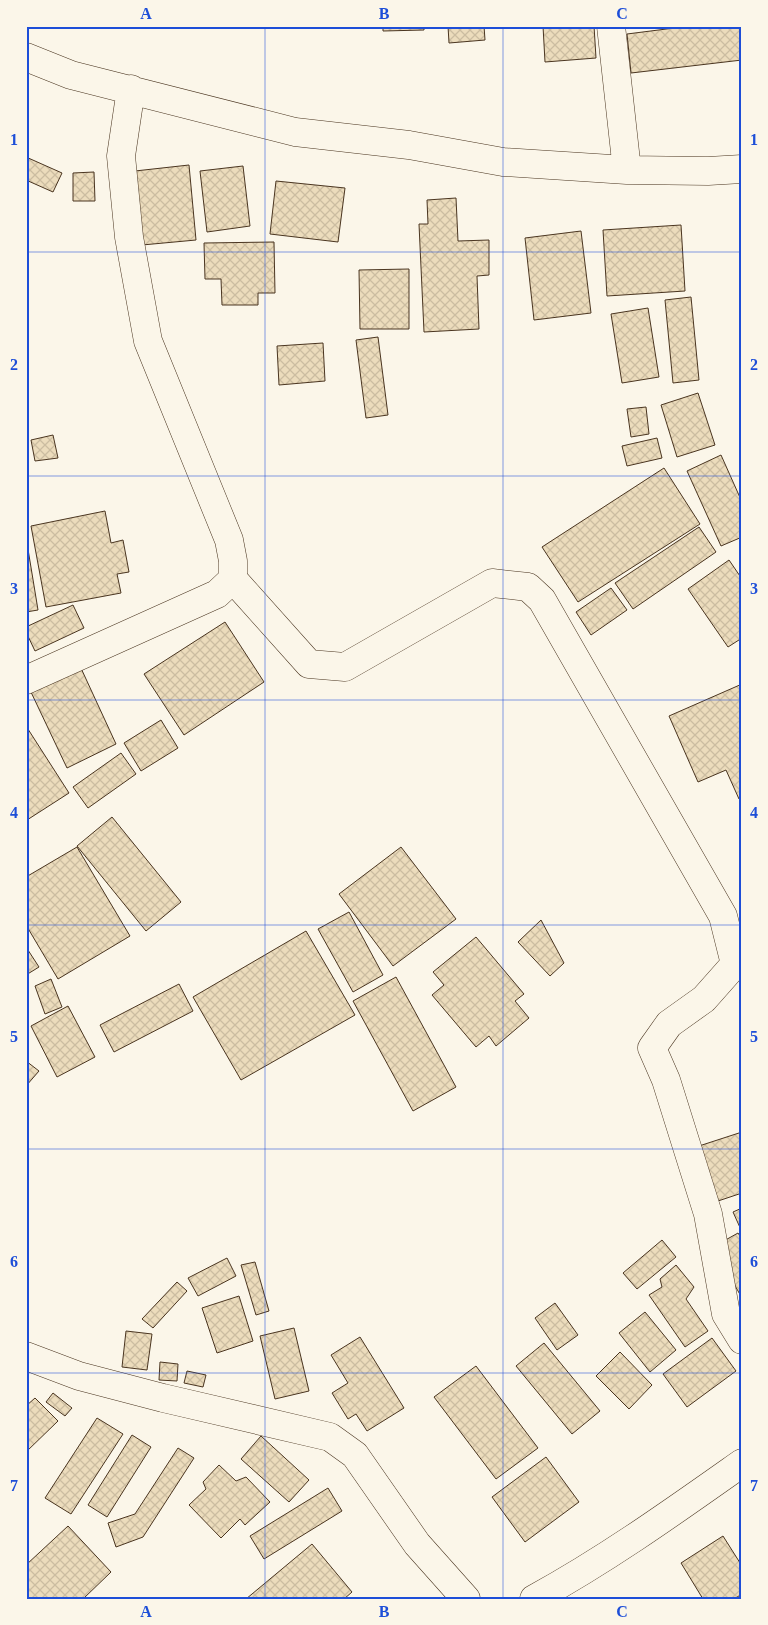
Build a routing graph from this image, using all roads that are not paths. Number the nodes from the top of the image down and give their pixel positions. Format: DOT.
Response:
graph roads {
  1 [pos="611,26"];
  2 [pos="26,58"];
  3 [pos="131,89"];
  4 [pos="742,169"];
  5 [pos="627,170"];
  6 [pos="233,579"];
  7 [pos="26,680"];
  8 [pos="742,1340"];
  9 [pos="26,1356"];
  10 [pos="742,1463"];
  11 [pos="466,1599"];
  12 [pos="534,1599"];
  1 -- 5 [label="street"];
  2 -- 3 [label="street"];
  3 -- 5 [label="street"];
  3 -- 6 [label="street"];
  4 -- 5 [label="street"];
  6 -- 7 [label="street"];
  6 -- 8 [label="street"];
  9 -- 11 [label="street"];
  10 -- 12 [label="street"];
}
